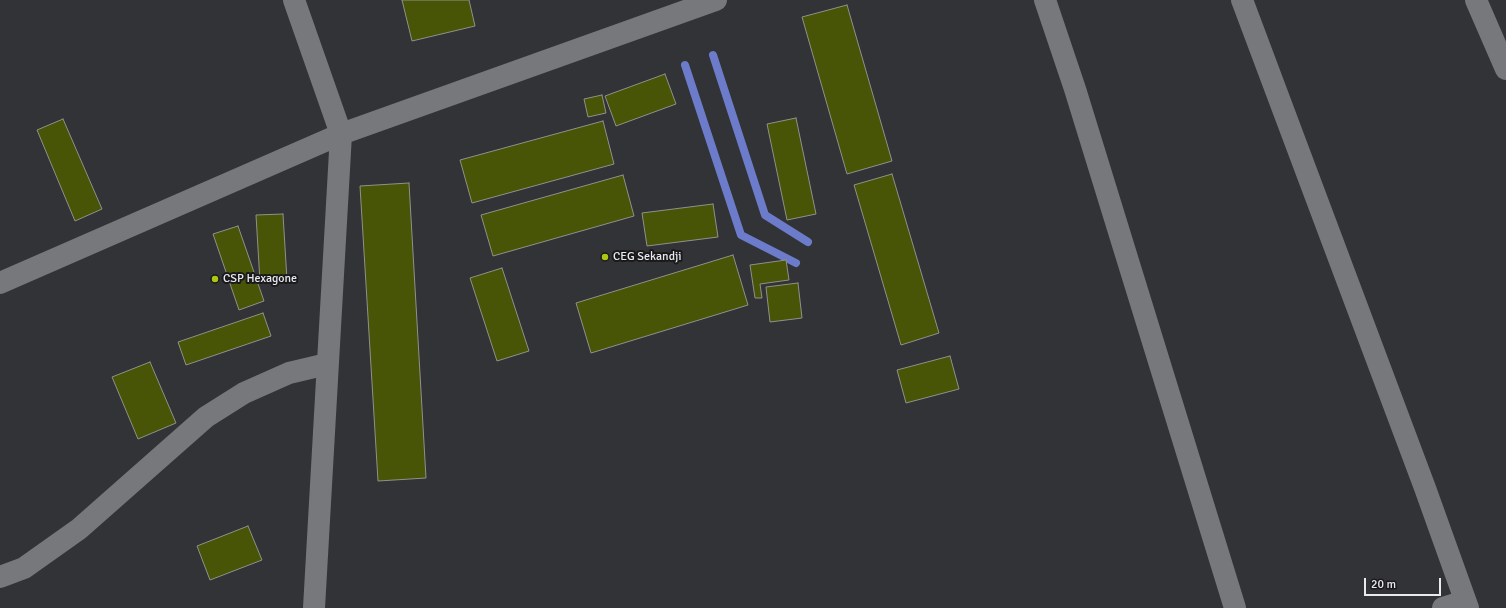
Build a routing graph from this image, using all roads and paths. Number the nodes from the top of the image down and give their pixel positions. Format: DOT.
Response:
graph roads {
  1 [pos="294,0"];
  2 [pos="716,0"];
  3 [pos="1044,0"];
  4 [pos="1242,0"];
  5 [pos="1476,0"];
  6 [pos="684,5"];
  7 [pos="1506,69"];
  8 [pos="341,134"];
  9 [pos="0,283"];
  10 [pos="326,364"];
  11 [pos="0,577"];
  12 [pos="1466,604"];
  13 [pos="314,608"];
  14 [pos="1235,608"];
  15 [pos="1443,608"];
  1 -- 8 [label="street"];
  2 -- 6 [label="street"];
  3 -- 14 [label="street"];
  4 -- 12 [label="street"];
  5 -- 7 [label="street"];
  6 -- 8 [label="street"];
  8 -- 9 [label="street"];
  8 -- 10 [label="street"];
  10 -- 11 [label="street"];
  10 -- 13 [label="street"];
  12 -- 15 [label="street"];
}
